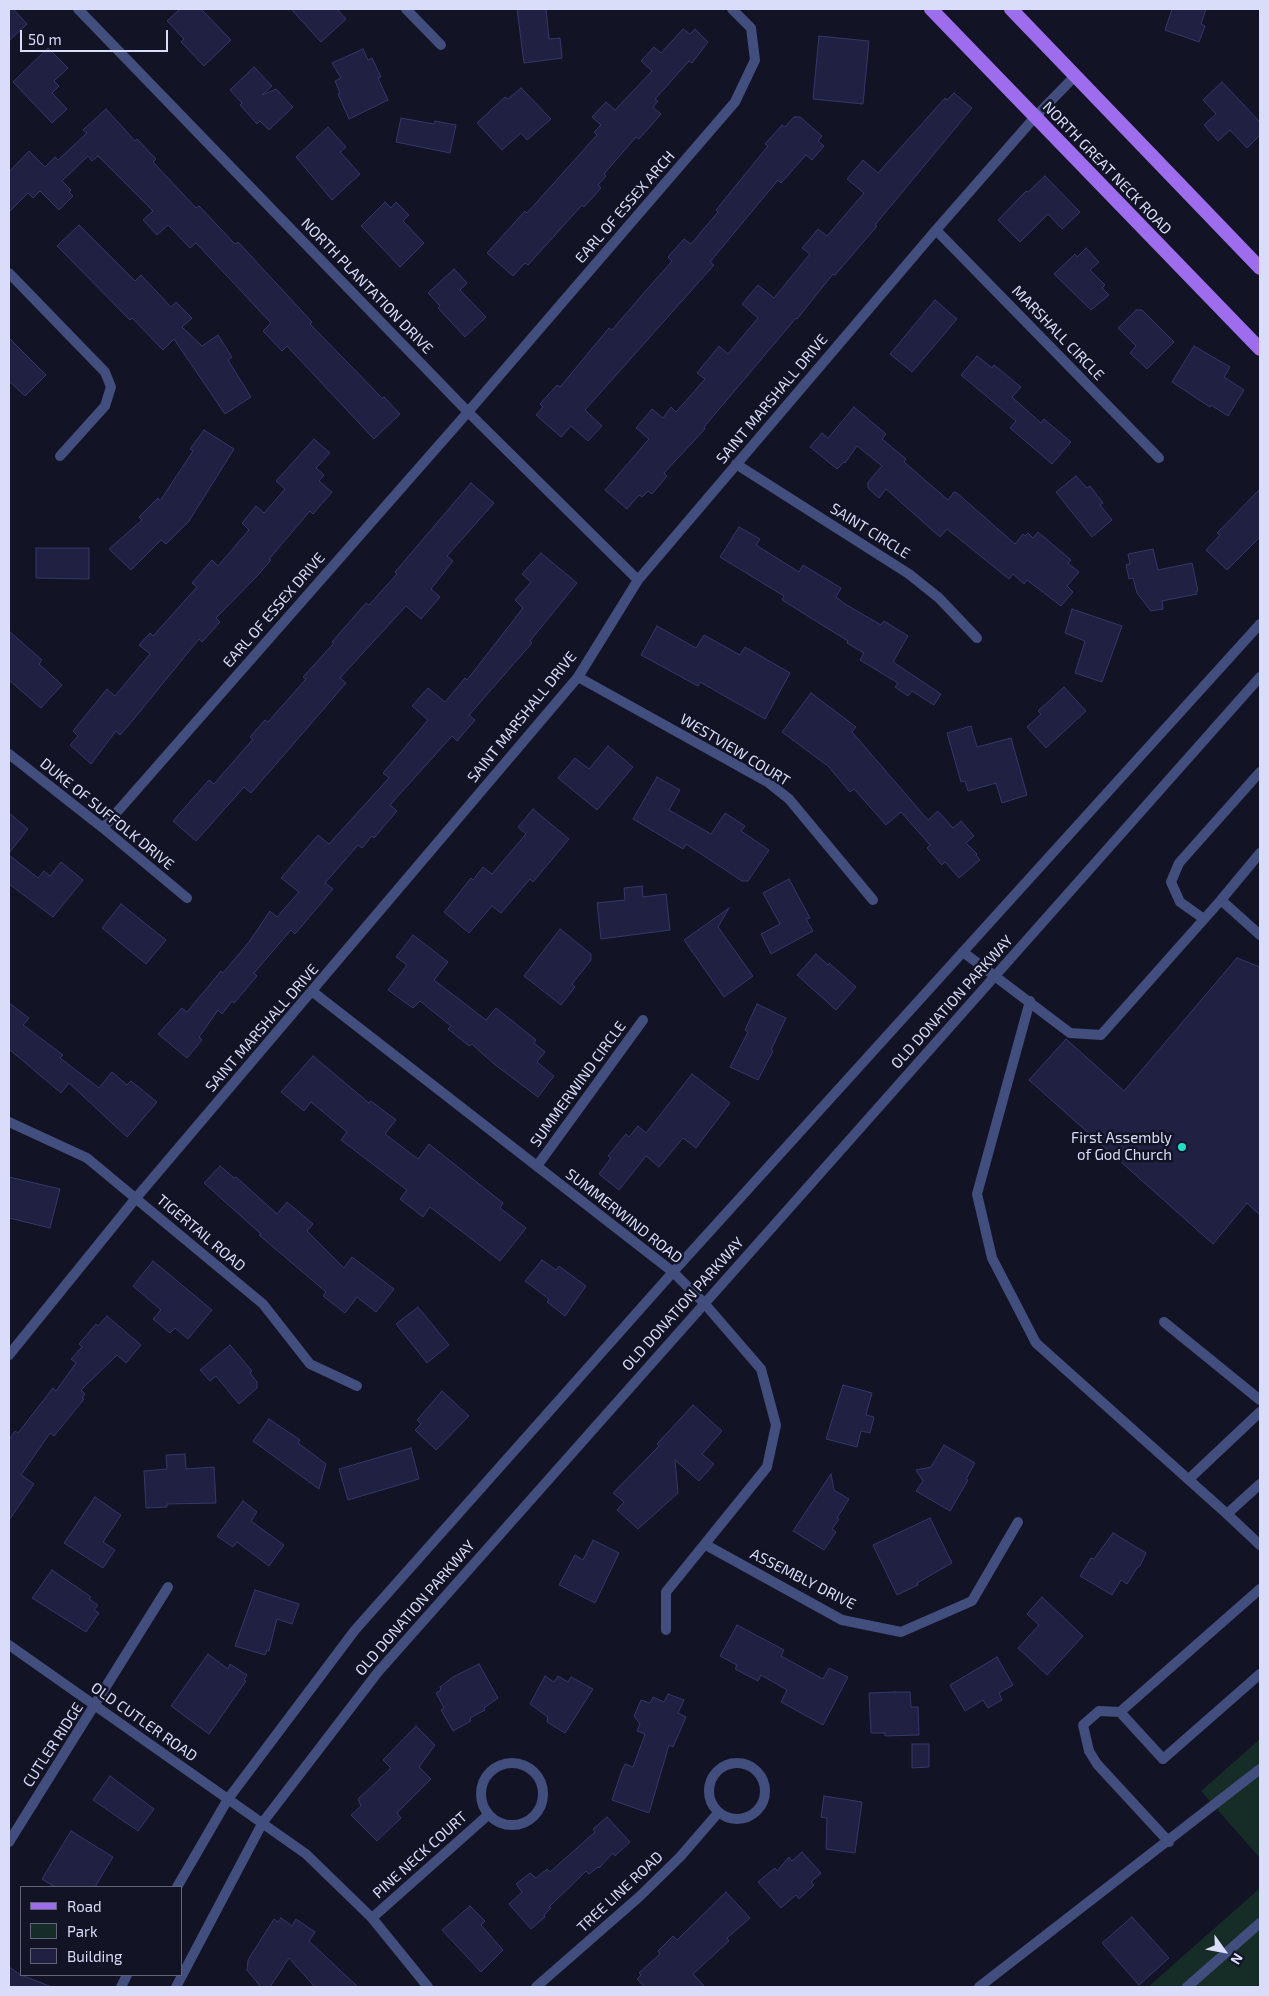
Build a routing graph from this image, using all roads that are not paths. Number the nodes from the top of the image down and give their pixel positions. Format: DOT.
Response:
graph roads {
  1 [pos="78,9"];
  2 [pos="406,9"];
  3 [pos="732,9"];
  4 [pos="931,9"];
  5 [pos="1011,9"];
  6 [pos="441,45"];
  7 [pos="1075,76"];
  8 [pos="1035,117"];
  9 [pos="936,230"];
  10 [pos="1260,268"];
  11 [pos="9,273"];
  12 [pos="1260,349"];
  13 [pos="468,412"];
  14 [pos="60,456"];
  15 [pos="1159,458"];
  16 [pos="736,464"];
  17 [pos="638,580"];
  18 [pos="1260,624"];
  19 [pos="977,638"];
  20 [pos="578,677"];
  21 [pos="1259,681"];
  22 [pos="9,754"];
  23 [pos="1260,772"];
  24 [pos="103,828"];
  25 [pos="1260,853"];
  26 [pos="187,898"];
  27 [pos="873,900"];
  28 [pos="1221,900"];
  29 [pos="1204,919"];
  30 [pos="1260,935"];
  31 [pos="963,952"];
  32 [pos="996,975"];
  33 [pos="312,992"];
  34 [pos="1030,1001"];
  35 [pos="643,1020"];
  36 [pos="9,1122"];
  37 [pos="537,1166"];
  38 [pos="136,1198"];
  39 [pos="673,1272"];
  40 [pos="704,1303"];
  41 [pos="1164,1322"];
  42 [pos="9,1355"];
  43 [pos="357,1386"];
  44 [pos="1260,1400"];
  45 [pos="1260,1412"];
  46 [pos="1189,1480"];
  47 [pos="1260,1484"];
  48 [pos="1227,1514"];
  49 [pos="1018,1522"];
  50 [pos="706,1545"];
  51 [pos="1260,1545"];
  52 [pos="168,1588"];
  53 [pos="1260,1589"];
  54 [pos="666,1630"];
  55 [pos="9,1645"];
  56 [pos="1260,1674"];
  57 [pos="96,1706"];
  58 [pos="1120,1712"];
  59 [pos="1260,1769"];
  60 [pos="228,1799"];
  61 [pos="718,1813"];
  62 [pos="488,1815"];
  63 [pos="263,1822"];
  64 [pos="9,1842"];
  65 [pos="1169,1842"];
  66 [pos="178,1886"];
  67 [pos="372,1918"];
  68 [pos="1260,1923"];
  69 [pos="182,1976"];
  70 [pos="428,1987"];
  71 [pos="536,1987"];
  72 [pos="980,1987"];
  73 [pos="1187,1987"];
  1 -- 13 [label="street, NORTH PLANTATION DRIVE"];
  2 -- 6 [label="street"];
  3 -- 13 [label="street, EARL OF ESSEX ARCH"];
  4 -- 8 [label="main road, NORTH GREAT NECK ROAD"];
  5 -- 7 [label="main road"];
  7 -- 8 [label="street, SAINT MARSHALL DRIVE"];
  7 -- 10 [label="main road"];
  8 -- 9 [label="street, SAINT MARSHALL DRIVE"];
  8 -- 12 [label="main road, NORTH GREAT NECK ROAD"];
  9 -- 15 [label="street, MARSHALL CIRCLE"];
  9 -- 16 [label="street, SAINT MARSHALL DRIVE"];
  11 -- 14 [label="street"];
  13 -- 17 [label="street, NORTH PLANTATION DRIVE"];
  13 -- 24 [label="street, EARL OF ESSEX DRIVE"];
  16 -- 17 [label="street, SAINT MARSHALL DRIVE"];
  16 -- 19 [label="street, SAINT CIRCLE"];
  17 -- 20 [label="street, SAINT MARSHALL DRIVE"];
  18 -- 31 [label="street, OLD DONATION PARKWAY"];
  20 -- 27 [label="street, WESTVIEW COURT"];
  20 -- 33 [label="street, SAINT MARSHALL DRIVE"];
  21 -- 32 [label="street, OLD DONATION PARKWAY"];
  22 -- 24 [label="street, DUKE OF SUFFOLK DRIVE"];
  23 -- 29 [label="street"];
  24 -- 26 [label="street, DUKE OF SUFFOLK DRIVE"];
  25 -- 28 [label="street"];
  28 -- 29 [label="street"];
  28 -- 30 [label="street"];
  29 -- 34 [label="street"];
  31 -- 32 [label="street"];
  31 -- 39 [label="street, OLD DONATION PARKWAY"];
  32 -- 34 [label="street"];
  32 -- 40 [label="street, OLD DONATION PARKWAY"];
  33 -- 37 [label="street, SUMMERWIND ROAD"];
  33 -- 38 [label="street, SAINT MARSHALL DRIVE"];
  34 -- 46 [label="street"];
  35 -- 37 [label="street, SUMMERWIND CIRCLE"];
  36 -- 38 [label="street, TIGERTAIL ROAD"];
  37 -- 39 [label="street, SUMMERWIND ROAD"];
  38 -- 42 [label="street, SAINT MARSHALL DRIVE"];
  38 -- 43 [label="street, TIGERTAIL ROAD"];
  39 -- 40 [label="street, SUMMERWIND ROAD"];
  39 -- 60 [label="street, OLD DONATION PARKWAY"];
  40 -- 50 [label="street, SUMMERWIND ROAD"];
  40 -- 63 [label="street, OLD DONATION PARKWAY"];
  41 -- 44 [label="street"];
  45 -- 46 [label="street"];
  46 -- 48 [label="street"];
  47 -- 48 [label="street"];
  48 -- 51 [label="street"];
  49 -- 50 [label="street, ASSEMBLY DRIVE"];
  50 -- 54 [label="street, SUMMERWIND ROAD"];
  52 -- 57 [label="street, CUTLER RIDGE"];
  53 -- 58 [label="street"];
  55 -- 57 [label="street, OLD CUTLER ROAD"];
  56 -- 58 [label="street"];
  57 -- 60 [label="street, OLD CUTLER ROAD"];
  57 -- 64 [label="street, CUTLER RIDGE"];
  58 -- 65 [label="street"];
  59 -- 65 [label="street"];
  60 -- 63 [label="street, OLD CUTLER ROAD"];
  60 -- 66 [label="street, OLD DONATION PARKWAY"];
  61 -- 61 [label="street"];
  61 -- 71 [label="street, TREE LINE ROAD"];
  62 -- 62 [label="street, PINE NECK COURT"];
  62 -- 67 [label="street, PINE NECK COURT"];
  63 -- 67 [label="street, OLD CUTLER ROAD"];
  63 -- 69 [label="street, OLD DONATION PARKWAY"];
  65 -- 72 [label="street"];
  67 -- 70 [label="street, OLD CUTLER ROAD"];
  68 -- 73 [label="street"];
}
